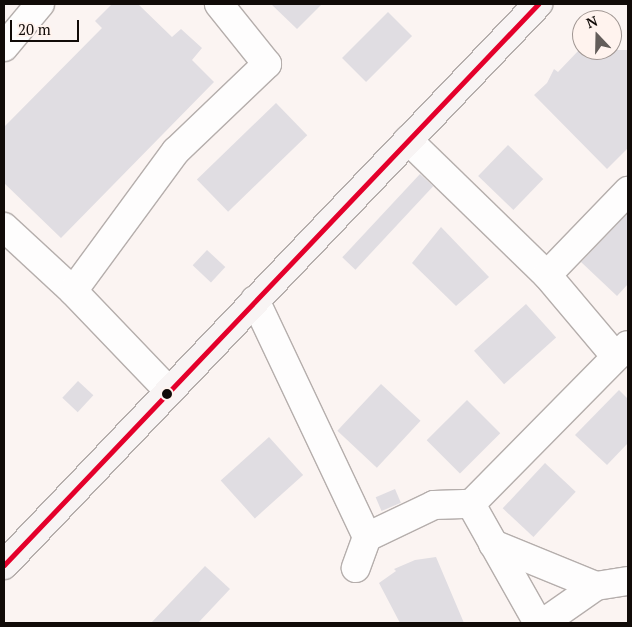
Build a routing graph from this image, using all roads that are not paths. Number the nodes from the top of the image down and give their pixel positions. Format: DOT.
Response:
graph roads {
  1 [pos="40,4"];
  2 [pos="219,4"];
  3 [pos="538,4"];
  4 [pos="4,46"];
  5 [pos="408,140"];
  6 [pos="628,191"];
  7 [pos="4,227"];
  8 [pos="547,275"];
  9 [pos="73,292"];
  10 [pos="255,300"];
  11 [pos="622,351"];
  12 [pos="169,391"];
  13 [pos="471,504"];
  14 [pos="367,537"];
  15 [pos="493,544"];
  16 [pos="4,566"];
  17 [pos="356,568"];
  18 [pos="628,581"];
  19 [pos="596,586"];
  20 [pos="538,623"];
  21 [pos="543,623"];
  1 -- 4 [label="lane"];
  2 -- 9 [label="lane"];
  3 -- 5 [label="main road"];
  5 -- 8 [label="lane"];
  5 -- 10 [label="main road"];
  6 -- 8 [label="lane"];
  7 -- 9 [label="lane"];
  8 -- 11 [label="lane"];
  9 -- 12 [label="lane"];
  10 -- 12 [label="main road"];
  10 -- 14 [label="lane"];
  11 -- 13 [label="lane"];
  12 -- 16 [label="main road"];
  13 -- 14 [label="lane"];
  13 -- 15 [label="lane"];
  14 -- 17 [label="lane"];
  15 -- 19 [label="lane"];
  15 -- 20 [label="lane"];
  18 -- 19 [label="lane"];
  19 -- 21 [label="lane"];
}
